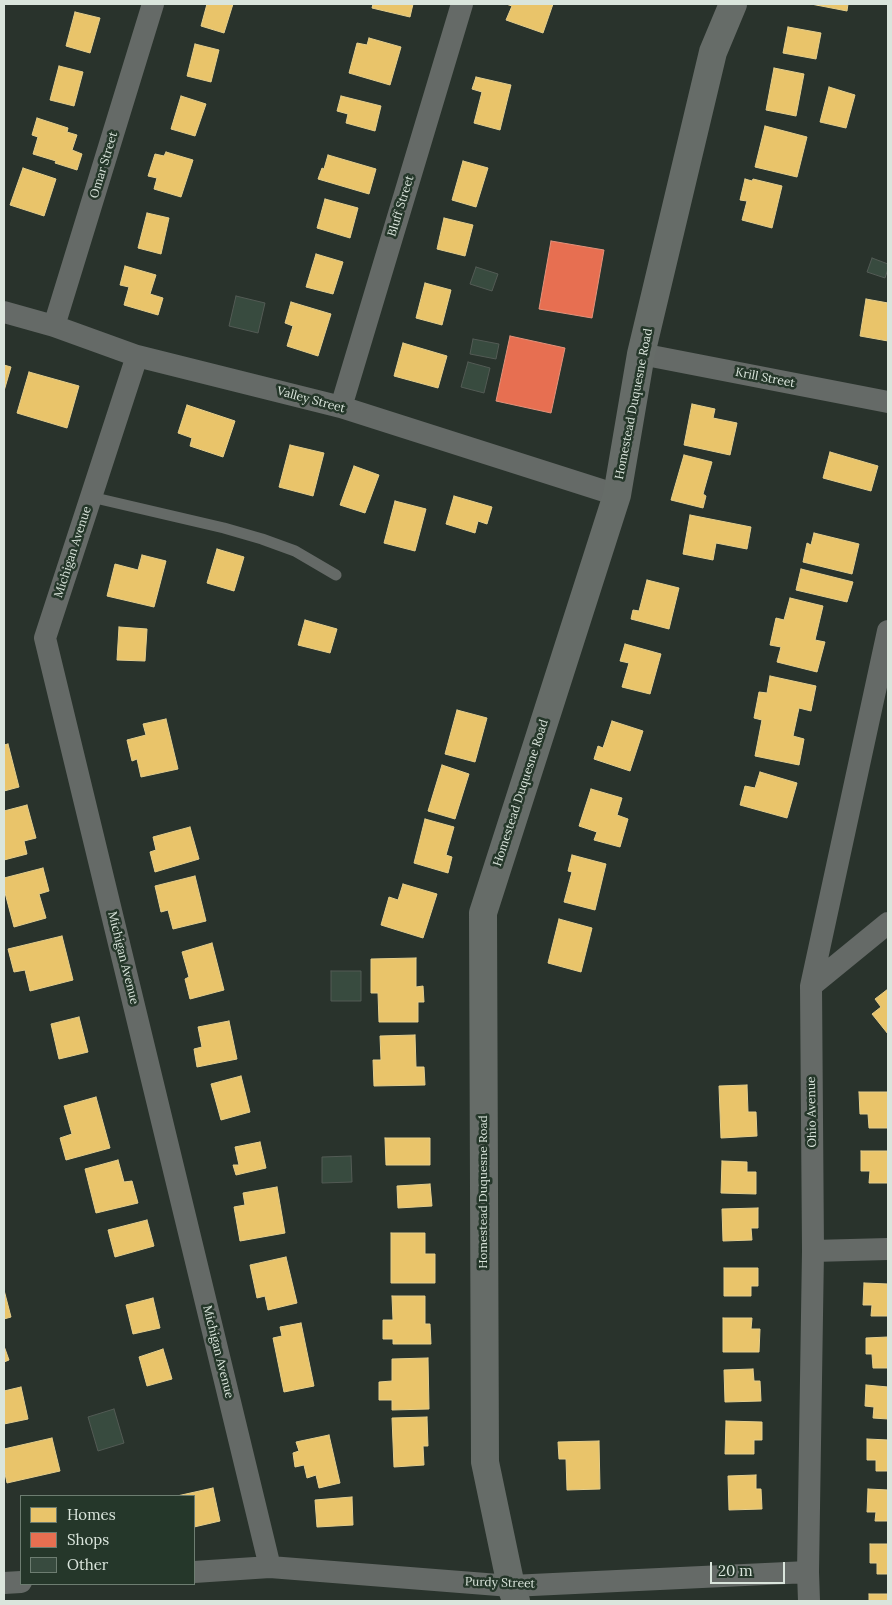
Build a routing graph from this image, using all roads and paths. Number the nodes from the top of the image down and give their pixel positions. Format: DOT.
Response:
graph roads {
  1 [pos="154,4"];
  2 [pos="462,4"];
  3 [pos="733,4"];
  4 [pos="4,312"];
  5 [pos="54,326"];
  6 [pos="641,354"];
  7 [pos="137,356"];
  8 [pos="888,402"];
  9 [pos="341,407"];
  10 [pos="617,495"];
  11 [pos="91,497"];
  12 [pos="336,575"];
  13 [pos="888,631"];
  14 [pos="888,923"];
  15 [pos="811,986"];
  16 [pos="888,1249"];
  17 [pos="813,1251"];
  18 [pos="270,1567"];
  19 [pos="195,1572"];
  20 [pos="808,1572"];
  21 [pos="20,1582"];
  22 [pos="4,1583"];
  23 [pos="513,1593"];
  24 [pos="809,1601"];
  1 -- 5 [label="street, Omar Street"];
  2 -- 9 [label="street, Bluff Street"];
  3 -- 6 [label="street, Homestead Duquesne Road"];
  4 -- 5 [label="street, Valley Street"];
  5 -- 7 [label="street, Valley Street"];
  6 -- 8 [label="street, Krill Street"];
  6 -- 10 [label="street, Homestead Duquesne Road"];
  7 -- 9 [label="street, Valley Street"];
  7 -- 11 [label="street, Michigan Avenue"];
  9 -- 10 [label="street, Valley Street"];
  10 -- 23 [label="street, Homestead Duquesne Road"];
  11 -- 12 [label="lane"];
  11 -- 18 [label="street, Michigan Avenue"];
  13 -- 15 [label="street, Ohio Avenue"];
  14 -- 15 [label="street"];
  15 -- 17 [label="street, Ohio Avenue"];
  16 -- 17 [label="street"];
  17 -- 20 [label="street, Ohio Avenue"];
  18 -- 19 [label="street, Purdy Street"];
  18 -- 23 [label="street, Purdy Street"];
  20 -- 23 [label="street, Purdy Street"];
  20 -- 24 [label="street, Ohio Avenue"];
  21 -- 22 [label="street"];
}
